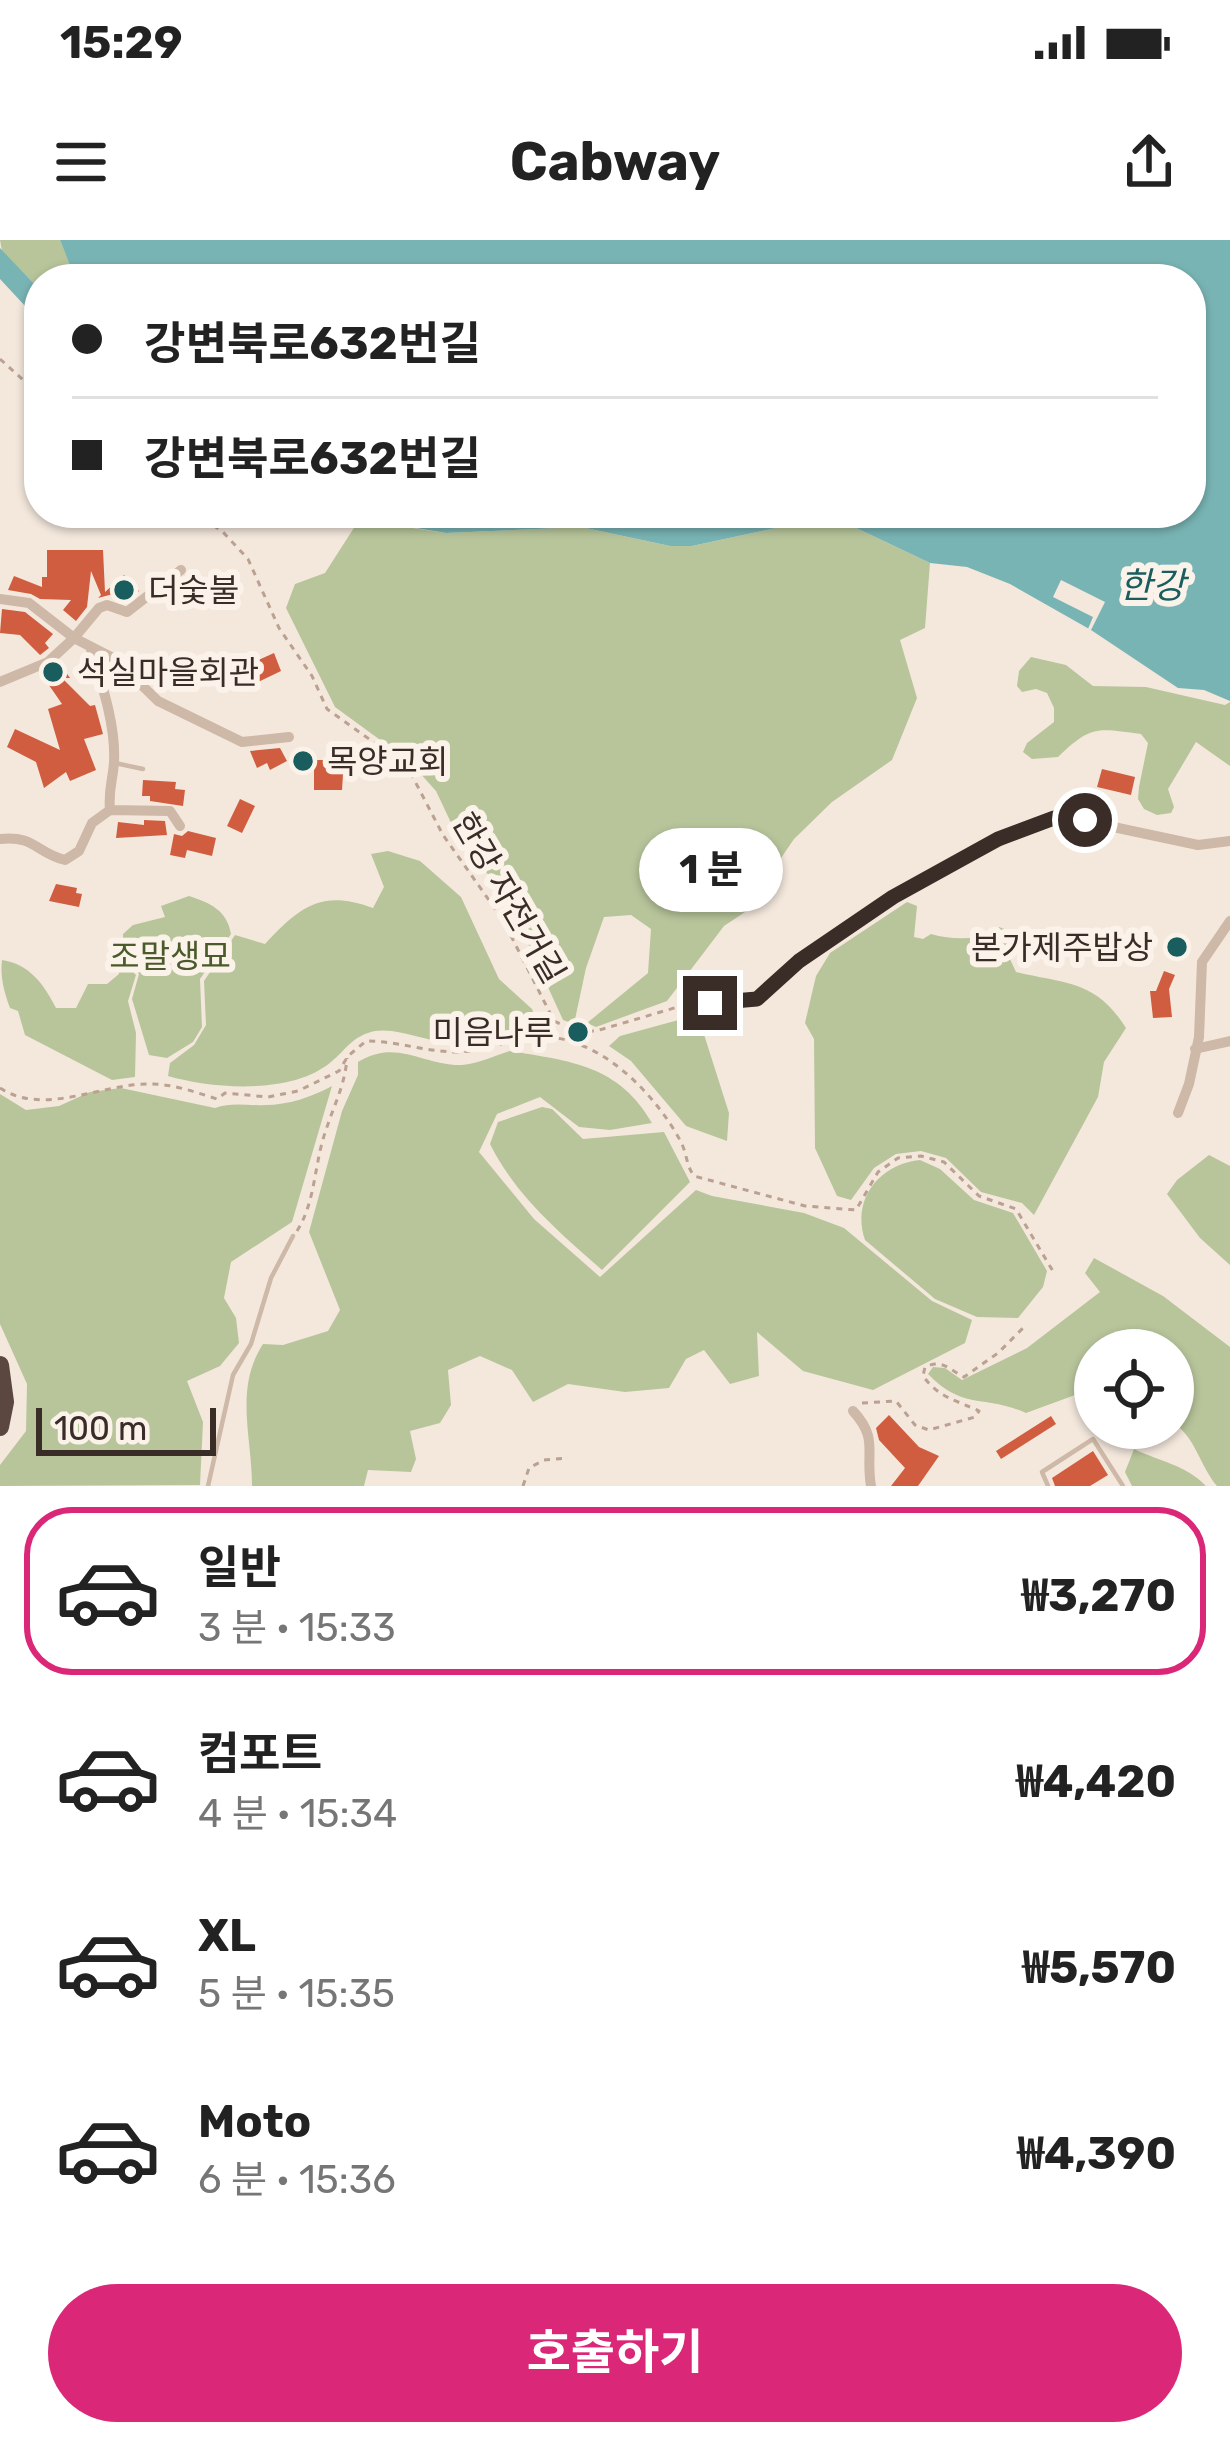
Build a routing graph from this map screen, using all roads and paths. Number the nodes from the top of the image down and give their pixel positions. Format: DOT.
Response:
graph roads {
  1 [pos="0,358"];
  2 [pos="24,380"];
  3 [pos="219,528"];
  4 [pos="181,570"];
  5 [pos="0,599"];
  6 [pos="74,638"];
  7 [pos="90,646"];
  8 [pos="0,682"];
  9 [pos="289,737"];
  10 [pos="115,764"];
  11 [pos="143,770"];
  12 [pos="110,810"];
  13 [pos="180,826"];
  14 [pos="0,839"];
  15 [pos="1230,841"];
  16 [pos="1230,922"];
  17 [pos="710,1003"];
  18 [pos="578,1032"];
  19 [pos="1230,1041"];
  20 [pos="574,1042"];
  21 [pos="1195,1049"];
  22 [pos="348,1056"];
  23 [pos="0,1088"];
  24 [pos="1178,1113"];
  25 [pos="293,1236"];
  26 [pos="1054,1273"];
  27 [pos="1027,1325"];
  28 [pos="0,1365"];
  29 [pos="853,1412"];
  30 [pos="0,1427"];
  31 [pos="568,1458"];
  32 [pos="208,1486"];
  33 [pos="523,1486"];
  34 [pos="871,1486"];
  35 [pos="1048,1486"];
  36 [pos="1123,1486"];
  1 -- 2 [label="path"];
  3 -- 18 [label="path, 한강 자전거길"];
  4 -- 6 [label="street"];
  5 -- 6 [label="street"];
  6 -- 7 [label="street"];
  6 -- 8 [label="street"];
  7 -- 9 [label="street"];
  7 -- 10 [label="street"];
  10 -- 11 [label="lane"];
  10 -- 12 [label="street"];
  12 -- 13 [label="street"];
  12 -- 14 [label="street"];
  15 -- 17 [label="street"];
  16 -- 21 [label="street"];
  17 -- 18 [label="path"];
  18 -- 20 [label="path"];
  19 -- 21 [label="street"];
  20 -- 22 [label="path"];
  20 -- 26 [label="path"];
  21 -- 24 [label="street"];
  22 -- 23 [label="path"];
  22 -- 25 [label="path"];
  25 -- 32 [label="lane"];
  27 -- 29 [label="path"];
  28 -- 30 [label="highway"];
  29 -- 34 [label="street"];
  31 -- 33 [label="path"];
  35 -- 36 [label="lane"];
}
